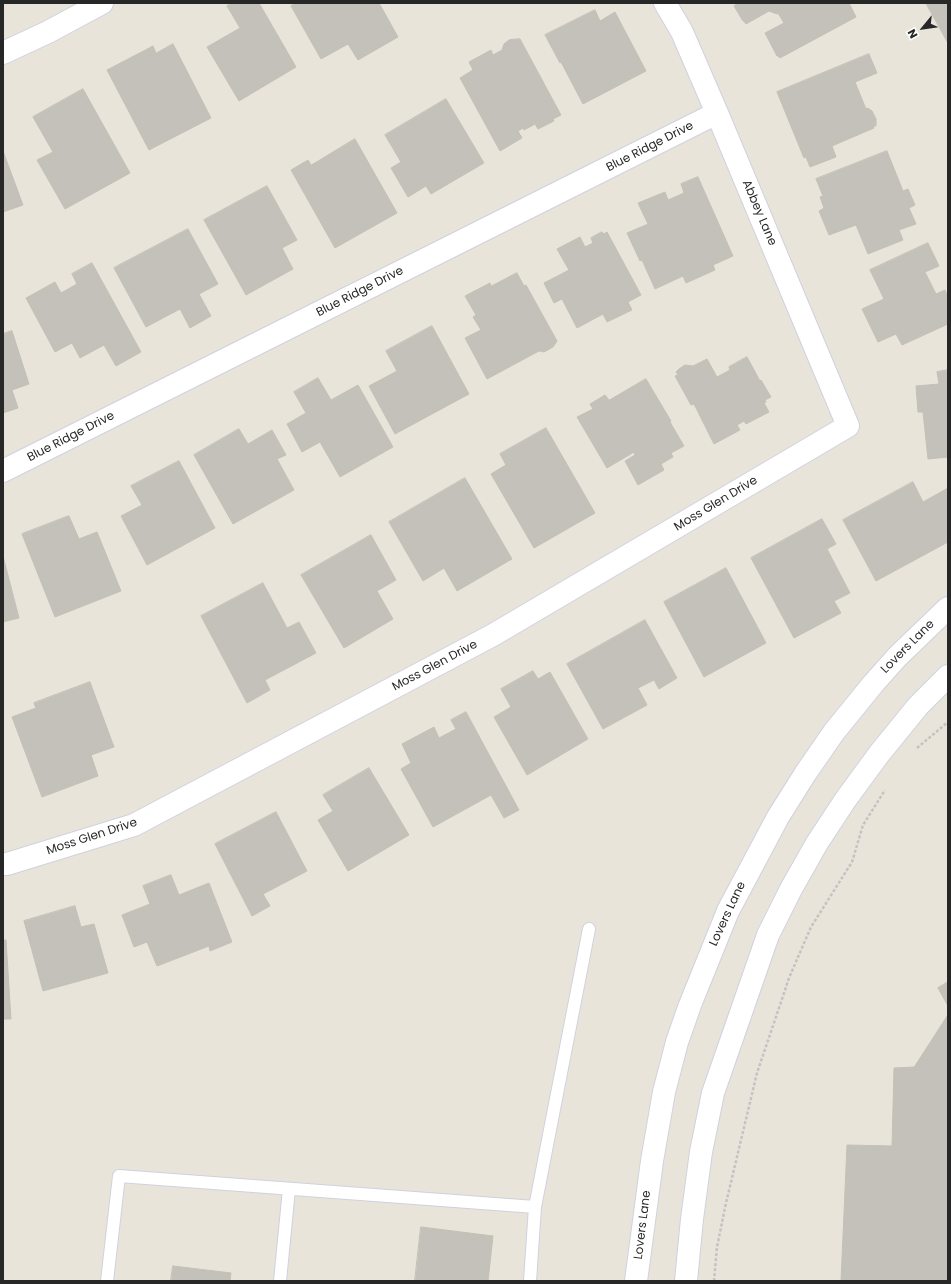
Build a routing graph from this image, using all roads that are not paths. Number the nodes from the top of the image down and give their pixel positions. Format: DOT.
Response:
graph roads {
  1 [pos="102,3"];
  2 [pos="665,3"];
  3 [pos="3,53"];
  4 [pos="717,113"];
  5 [pos="848,426"];
  6 [pos="3,471"];
  7 [pos="948,608"];
  8 [pos="948,676"];
  9 [pos="3,864"];
  10 [pos="589,929"];
  11 [pos="289,1189"];
  12 [pos="535,1207"];
  13 [pos="107,1281"];
  14 [pos="280,1281"];
  15 [pos="530,1281"];
  16 [pos="636,1281"];
  17 [pos="686,1281"];
  1 -- 3 [label="street"];
  2 -- 4 [label="street, Abbey Lane"];
  4 -- 5 [label="street, Abbey Lane"];
  4 -- 6 [label="street, Blue Ridge Drive"];
  5 -- 9 [label="street, Moss Glen Drive"];
  7 -- 16 [label="street, Lovers Lane"];
  8 -- 17 [label="street"];
  10 -- 12 [label="lane"];
  11 -- 12 [label="lane"];
  11 -- 13 [label="lane"];
  11 -- 14 [label="lane"];
  12 -- 15 [label="lane"];
}
